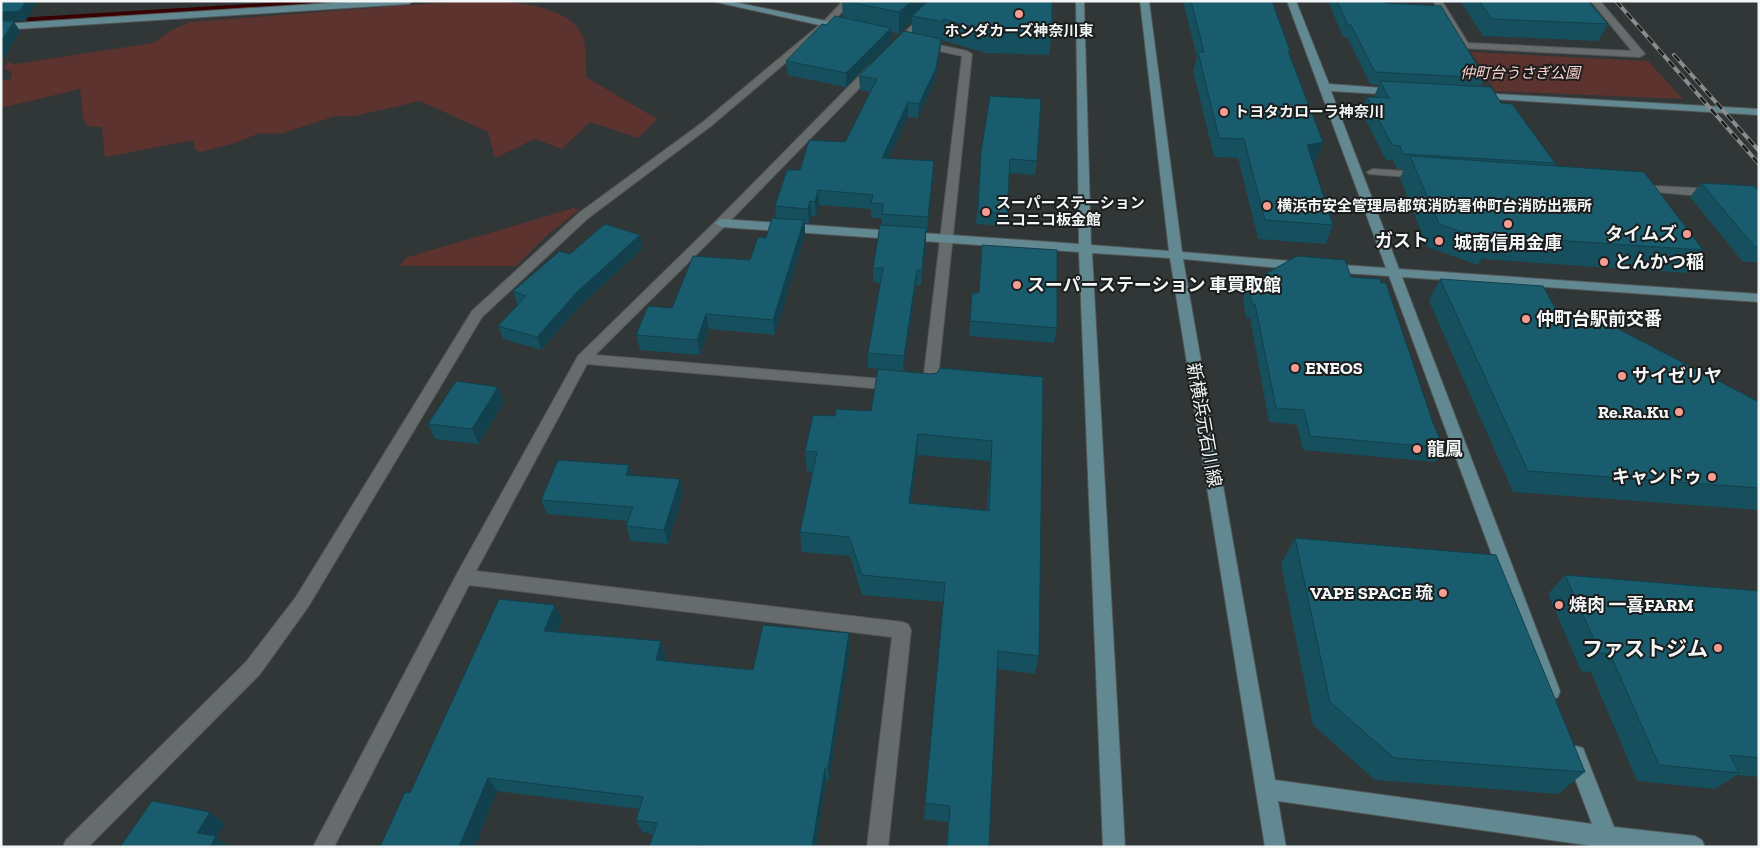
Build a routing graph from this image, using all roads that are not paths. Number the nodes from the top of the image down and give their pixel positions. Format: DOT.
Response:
graph roads {
  1 [pos="409,1"];
  2 [pos="715,1"];
  3 [pos="848,1"];
  4 [pos="943,1"];
  5 [pos="1080,1"];
  6 [pos="1144,1"];
  7 [pos="1291,1"];
  8 [pos="1436,1"];
  9 [pos="1595,1"];
  10 [pos="826,24"];
  11 [pos="1,27"];
  12 [pos="854,30"];
  13 [pos="897,38"];
  14 [pos="1325,87"];
  15 [pos="1404,92"];
  16 [pos="1463,96"];
  17 [pos="1759,112"];
  18 [pos="1373,172"];
  19 [pos="1432,176"];
  20 [pos="1629,188"];
  21 [pos="1729,194"];
  22 [pos="722,223"];
  23 [pos="947,239"];
  24 [pos="1085,248"];
  25 [pos="1176,255"];
  26 [pos="1393,273"];
  27 [pos="1759,298"];
  28 [pos="583,359"];
  29 [pos="464,577"];
  30 [pos="1557,707"];
  31 [pos="1572,744"];
  32 [pos="1266,789"];
  33 [pos="1609,842"];
  34 [pos="73,847"];
  35 [pos="323,847"];
  36 [pos="877,847"];
  37 [pos="1114,847"];
  38 [pos="1276,847"];
  39 [pos="1695,847"];
  1 -- 11 [label="street"];
  2 -- 10 [label="street"];
  3 -- 10 [label="street"];
  4 -- 13 [label="street"];
  5 -- 24 [label="street"];
  6 -- 25 [label="street, 新横浜元石川線"];
  7 -- 14 [label="street"];
  8 -- 9 [label="street"];
  10 -- 12 [label="street"];
  10 -- 34 [label="street"];
  13 -- 22 [label="street"];
  13 -- 23 [label="street"];
  14 -- 15 [label="street"];
  14 -- 26 [label="street"];
  16 -- 17 [label="street"];
  18 -- 19 [label="street"];
  20 -- 21 [label="street"];
  22 -- 23 [label="street"];
  22 -- 28 [label="street"];
  23 -- 24 [label="street"];
  23 -- 28 [label="street"];
  24 -- 25 [label="street"];
  24 -- 37 [label="street"];
  25 -- 26 [label="street"];
  25 -- 32 [label="street, 新横浜元石川線"];
  26 -- 27 [label="street"];
  26 -- 30 [label="street"];
  28 -- 29 [label="street"];
  29 -- 35 [label="street"];
  29 -- 36 [label="street"];
  31 -- 33 [label="street"];
  32 -- 33 [label="street"];
  32 -- 38 [label="street, 新横浜元石川線"];
  33 -- 39 [label="street"];
}
